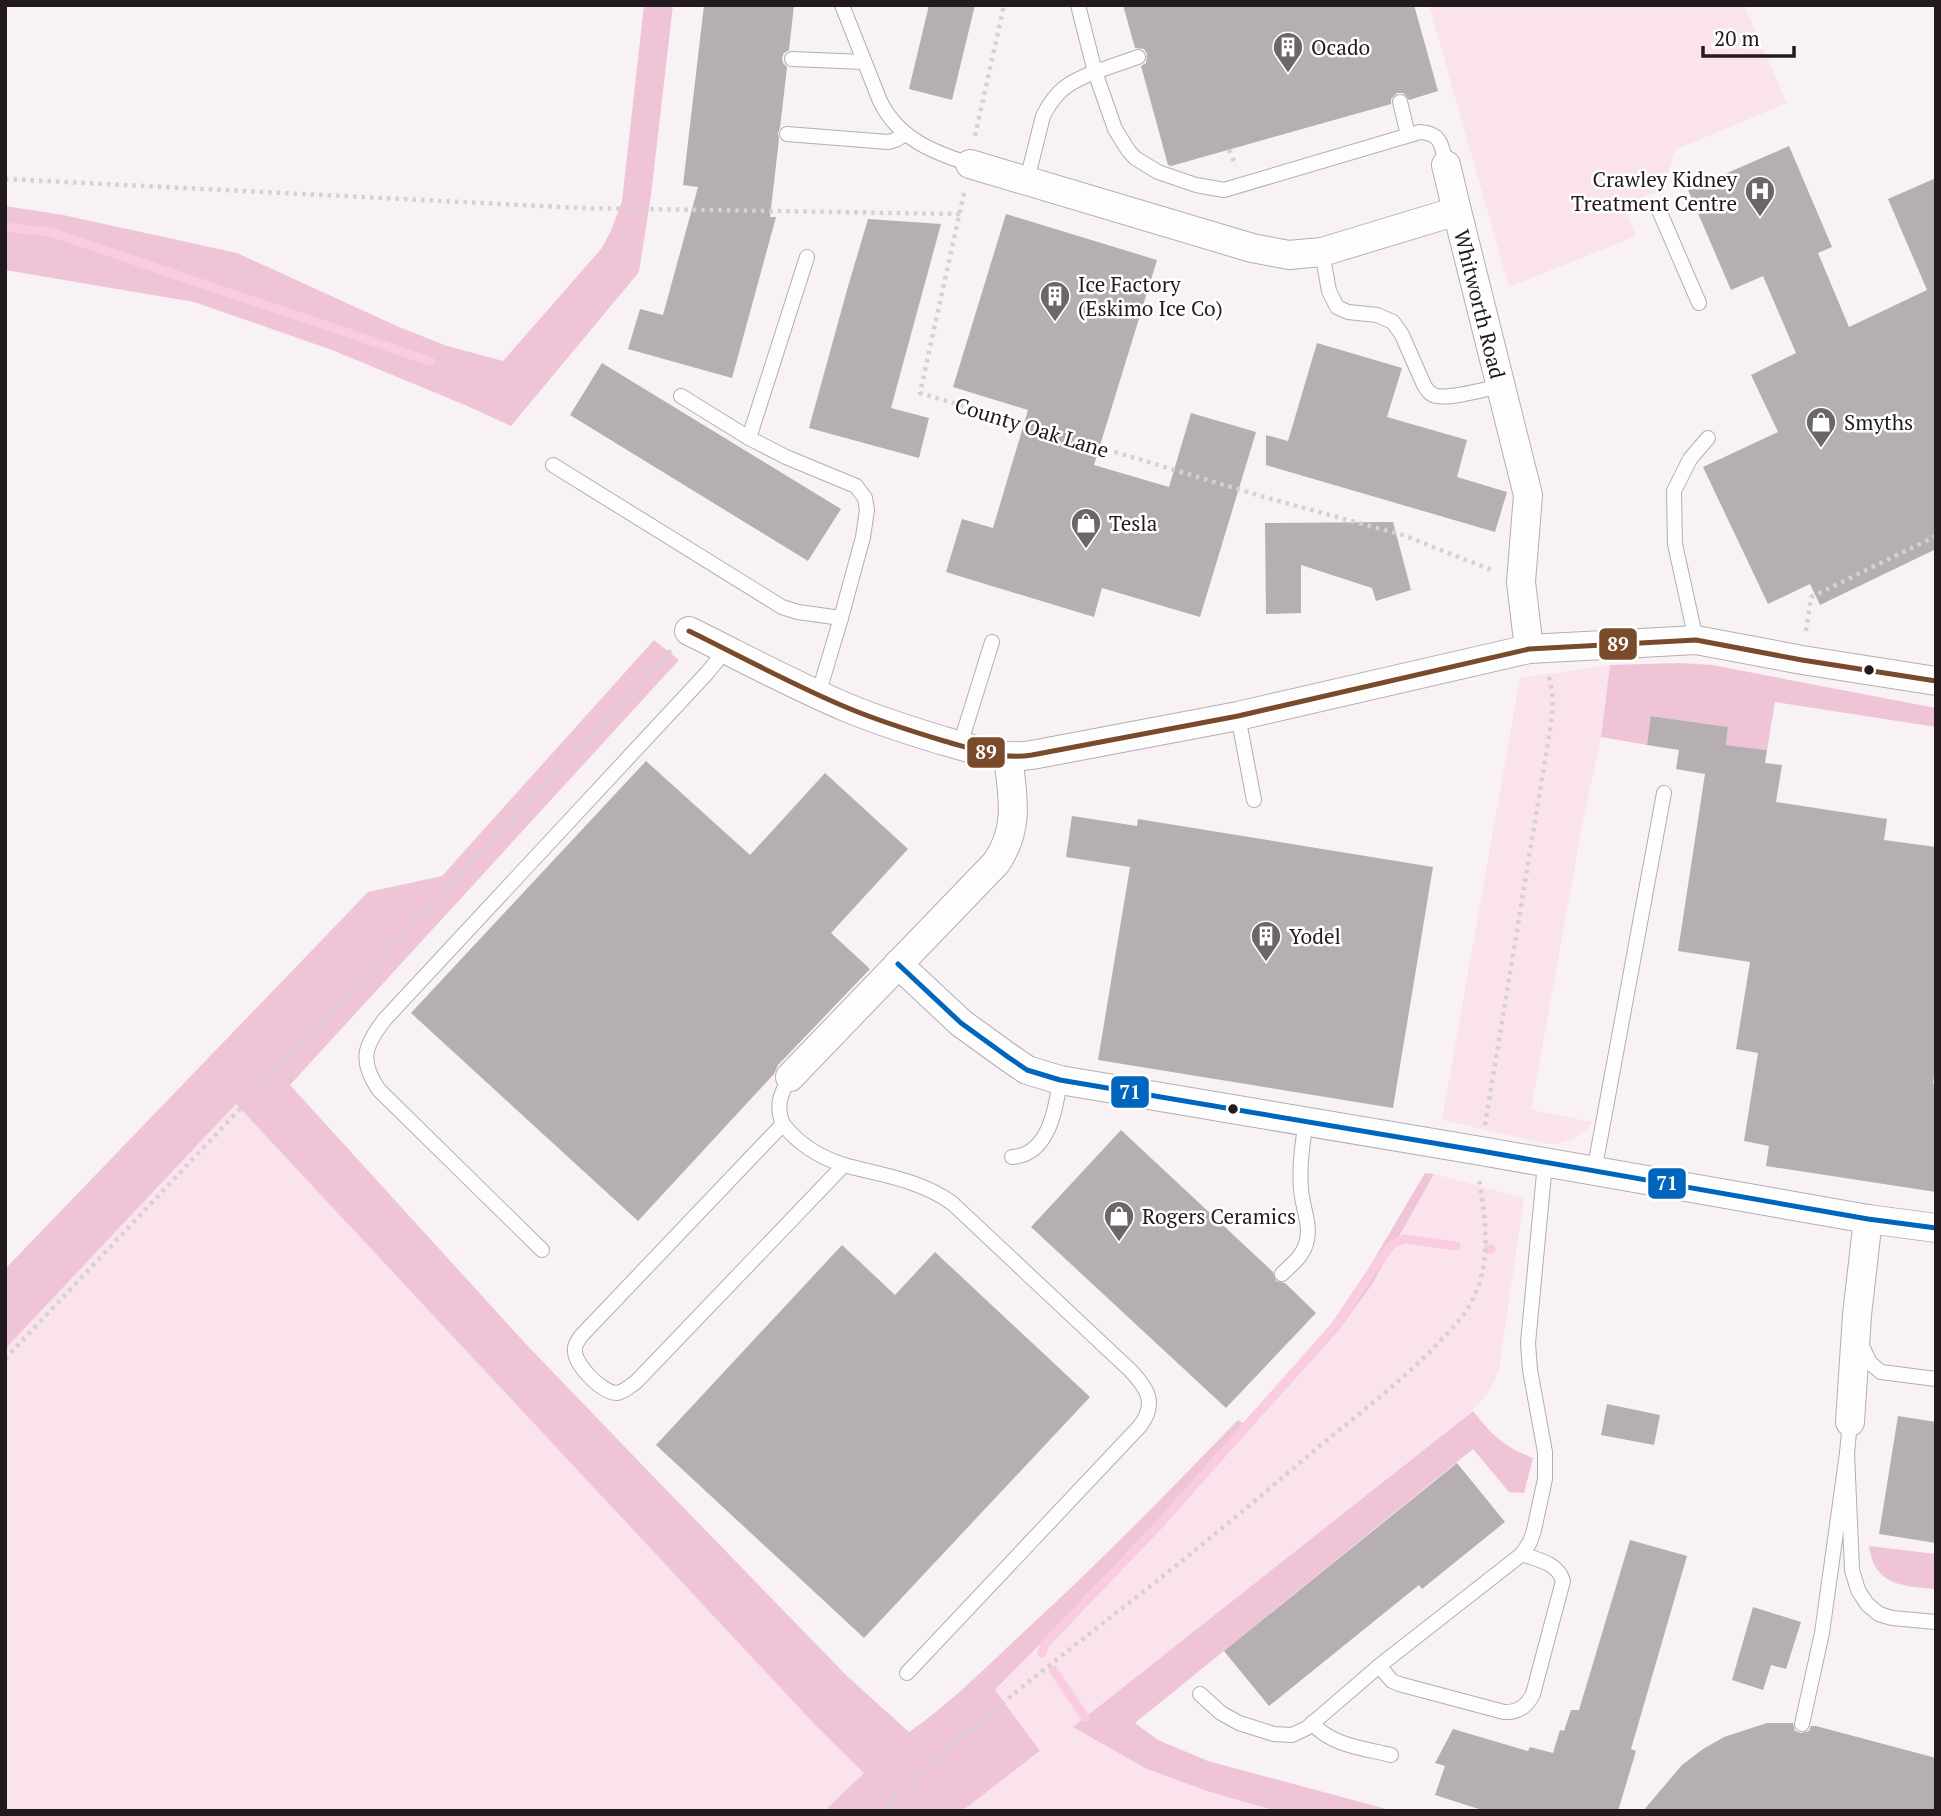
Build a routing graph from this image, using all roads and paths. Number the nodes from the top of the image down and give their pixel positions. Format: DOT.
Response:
graph roads {
  1 [pos="842,5"];
  2 [pos="1004,5"];
  3 [pos="1078,5"];
  4 [pos="1138,57"];
  5 [pos="792,59"];
  6 [pos="864,62"];
  7 [pos="1096,72"];
  8 [pos="1399,102"];
  9 [pos="787,134"];
  10 [pos="906,134"];
  11 [pos="1408,135"];
  12 [pos="970,164"];
  13 [pos="1446,165"];
  14 [pos="5,179"];
  15 [pos="1027,180"];
  16 [pos="1658,208"];
  17 [pos="1457,211"];
  18 [pos="960,214"];
  19 [pos="1322,253"];
  20 [pos="807,257"];
  21 [pos="1699,303"];
  22 [pos="1501,386"];
  23 [pos="681,396"];
  24 [pos="749,438"];
  25 [pos="1708,438"];
  26 [pos="552,465"];
  27 [pos="1936,536"];
  28 [pos="1521,582"];
  29 [pos="841,618"];
  30 [pos="689,631"];
  31 [pos="1696,640"];
  32 [pos="992,642"];
  33 [pos="723,648"];
  34 [pos="1529,649"];
  35 [pos="1802,660"];
  36 [pos="1936,681"];
  37 [pos="818,695"];
  38 [pos="1238,716"];
  39 [pos="960,745"];
  40 [pos="1008,757"];
  41 [pos="1664,793"];
  42 [pos="1254,800"];
  43 [pos="898,964"];
  44 [pos="790,1077"];
  45 [pos="1060,1080"];
  46 [pos="1306,1122"];
  47 [pos="782,1124"];
  48 [pos="1481,1151"];
  49 [pos="1012,1157"];
  50 [pos="1545,1163"];
  51 [pos="844,1165"];
  52 [pos="1594,1172"];
  53 [pos="1868,1219"];
  54 [pos="1936,1228"];
  55 [pos="542,1250"];
  56 [pos="1282,1274"];
  57 [pos="1857,1315"];
  58 [pos="5,1359"];
  59 [pos="1936,1379"];
  60 [pos="1850,1422"];
  61 [pos="1847,1453"];
  62 [pos="1522,1554"];
  63 [pos="1936,1622"];
  64 [pos="1379,1666"];
  65 [pos="907,1673"];
  66 [pos="1200,1694"];
  67 [pos="1312,1723"];
  68 [pos="1802,1724"];
  69 [pos="1391,1755"];
  70 [pos="881,1811"];
  1 -- 6 [label="lane"];
  2 -- 12 [label="path, County Oak Lane"];
  3 -- 7 [label="lane"];
  4 -- 7 [label="lane"];
  5 -- 6 [label="lane"];
  6 -- 10 [label="lane"];
  7 -- 11 [label="lane"];
  7 -- 15 [label="lane"];
  8 -- 11 [label="lane"];
  9 -- 10 [label="lane"];
  10 -- 12 [label="lane"];
  11 -- 13 [label="lane"];
  12 -- 15 [label="street, Whitworth Road"];
  12 -- 18 [label="path, County Oak Lane"];
  13 -- 17 [label="street"];
  14 -- 18 [label="path"];
  15 -- 19 [label="street, Whitworth Road"];
  16 -- 21 [label="lane"];
  17 -- 19 [label="street, Whitworth Road"];
  17 -- 22 [label="street, Whitworth Road"];
  18 -- 28 [label="path, County Oak Lane"];
  19 -- 22 [label="lane"];
  20 -- 24 [label="lane"];
  22 -- 28 [label="street, Whitworth Road"];
  23 -- 24 [label="lane"];
  24 -- 29 [label="lane"];
  25 -- 31 [label="lane"];
  26 -- 29 [label="lane"];
  27 -- 35 [label="path"];
  28 -- 34 [label="street, Whitworth Road"];
  29 -- 37 [label="lane"];
  30 -- 33 [label="street"];
  30 -- 58 [label="path"];
  31 -- 34 [label="street"];
  31 -- 35 [label="street"];
  32 -- 39 [label="lane"];
  33 -- 37 [label="street"];
  33 -- 55 [label="lane"];
  34 -- 38 [label="street"];
  34 -- 48 [label="path"];
  35 -- 36 [label="street"];
  37 -- 39 [label="street"];
  38 -- 40 [label="street"];
  38 -- 42 [label="lane"];
  39 -- 40 [label="street"];
  40 -- 43 [label="street"];
  41 -- 52 [label="lane"];
  43 -- 44 [label="street"];
  43 -- 45 [label="street"];
  44 -- 47 [label="lane"];
  45 -- 46 [label="street"];
  45 -- 49 [label="lane"];
  46 -- 48 [label="street"];
  46 -- 56 [label="lane"];
  47 -- 51 [label="lane"];
  47 -- 51 [label="lane"];
  48 -- 50 [label="street"];
  48 -- 70 [label="path"];
  50 -- 52 [label="street"];
  50 -- 62 [label="lane"];
  51 -- 65 [label="lane"];
  52 -- 53 [label="street"];
  53 -- 54 [label="street"];
  53 -- 57 [label="street"];
  57 -- 59 [label="lane"];
  57 -- 60 [label="street"];
  60 -- 61 [label="lane"];
  61 -- 63 [label="lane"];
  61 -- 68 [label="lane"];
  62 -- 64 [label="lane"];
  62 -- 64 [label="lane"];
  64 -- 67 [label="lane"];
  66 -- 67 [label="lane"];
  67 -- 69 [label="lane"];
}
